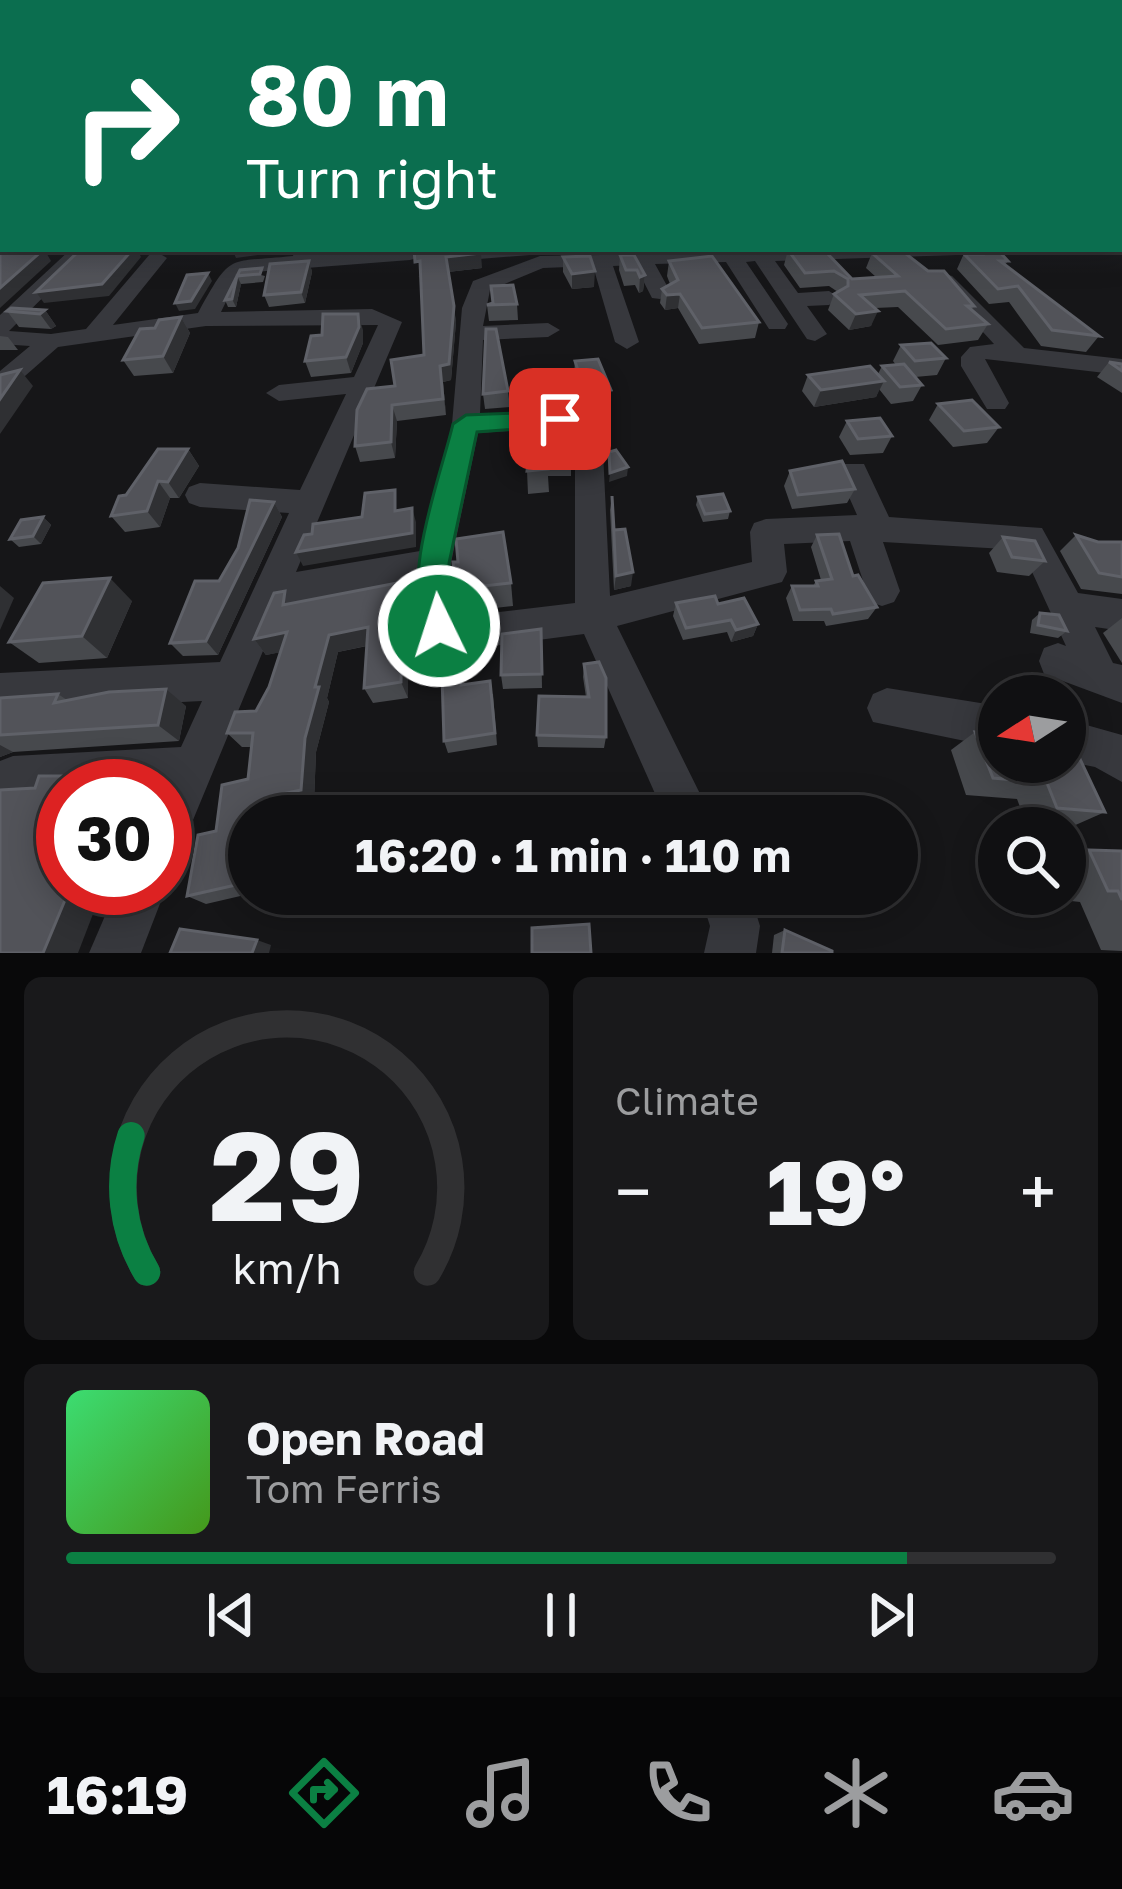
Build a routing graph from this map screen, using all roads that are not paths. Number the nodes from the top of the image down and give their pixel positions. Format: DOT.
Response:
graph roads {
  1 [pos="79,252"];
  2 [pos="410,252"];
  3 [pos="868,252"];
  4 [pos="923,252"];
  5 [pos="479,253"];
  6 [pos="534,253"];
  7 [pos="303,255"];
  8 [pos="763,256"];
  9 [pos="157,258"];
  10 [pos="231,259"];
  11 [pos="601,261"];
  12 [pos="643,261"];
  13 [pos="660,293"];
  14 [pos="829,298"];
  15 [pos="791,300"];
  16 [pos="206,319"];
  17 [pos="777,324"];
  18 [pos="0,327"];
  19 [pos="548,330"];
  20 [pos="471,333"];
  21 [pos="94,334"];
  22 [pos="815,334"];
  23 [pos="1089,335"];
  24 [pos="0,337"];
  25 [pos="51,341"];
  26 [pos="627,342"];
  27 [pos="1012,351"];
  28 [pos="1122,366"];
  29 [pos="0,384"];
  30 [pos="365,384"];
  31 [pos="279,393"];
  32 [pos="996,403"];
  33 [pos="466,424"];
  34 [pos="853,472"];
  35 [pos="200,495"];
  36 [pos="311,502"];
  37 [pos="870,528"];
  38 [pos="434,563"];
  39 [pos="882,591"];
  40 [pos="270,592"];
  41 [pos="1067,607"];
  42 [pos="593,614"];
  43 [pos="1122,615"];
  44 [pos="1058,662"];
  45 [pos="229,681"];
  46 [pos="1111,681"];
  47 [pos="0,692"];
  48 [pos="887,708"];
  49 [pos="978,724"];
  50 [pos="1086,744"];
  51 [pos="1122,760"];
  52 [pos="192,768"];
  53 [pos="36,777"];
  54 [pos="13,778"];
  55 [pos="678,795"];
  56 [pos="131,915"];
  57 [pos="731,915"];
  58 [pos="115,953"];
  59 [pos="730,953"];
  1 -- 18 [label="street"];
  2 -- 7 [label="street"];
  3 -- 8 [label="street"];
  4 -- 27 [label="street"];
  5 -- 6 [label="street"];
  6 -- 11 [label="street"];
  6 -- 20 [label="street"];
  7 -- 10 [label="street"];
  8 -- 12 [label="street"];
  8 -- 15 [label="street"];
  8 -- 17 [label="street"];
  9 -- 21 [label="street"];
  10 -- 16 [label="street"];
  11 -- 12 [label="street"];
  11 -- 26 [label="street"];
  12 -- 13 [label="street"];
  14 -- 15 [label="street"];
  15 -- 22 [label="street"];
  16 -- 21 [label="street"];
  16 -- 30 [label="street"];
  19 -- 20 [label="street"];
  20 -- 33 [label="street"];
  21 -- 25 [label="street"];
  23 -- 28 [label="street"];
  24 -- 25 [label="street"];
  25 -- 29 [label="street"];
  27 -- 28 [label="street"];
  27 -- 32 [label="street"];
  30 -- 31 [label="street"];
  30 -- 36 [label="street"];
  33 -- 38 [label="street"];
  33 -- 42 [label="street"];
  34 -- 37 [label="street"];
  35 -- 36 [label="street"];
  36 -- 40 [label="street"];
  37 -- 39 [label="street"];
  37 -- 41 [label="street"];
  37 -- 42 [label="street"];
  38 -- 40 [label="street"];
  38 -- 42 [label="street"];
  40 -- 45 [label="street"];
  41 -- 43 [label="street"];
  41 -- 46 [label="street"];
  42 -- 55 [label="street"];
  44 -- 46 [label="street"];
  45 -- 47 [label="street"];
  45 -- 52 [label="street"];
  48 -- 49 [label="street"];
  50 -- 51 [label="street"];
  53 -- 54 [label="street"];
  56 -- 58 [label="street"];
  57 -- 59 [label="street"];
}
